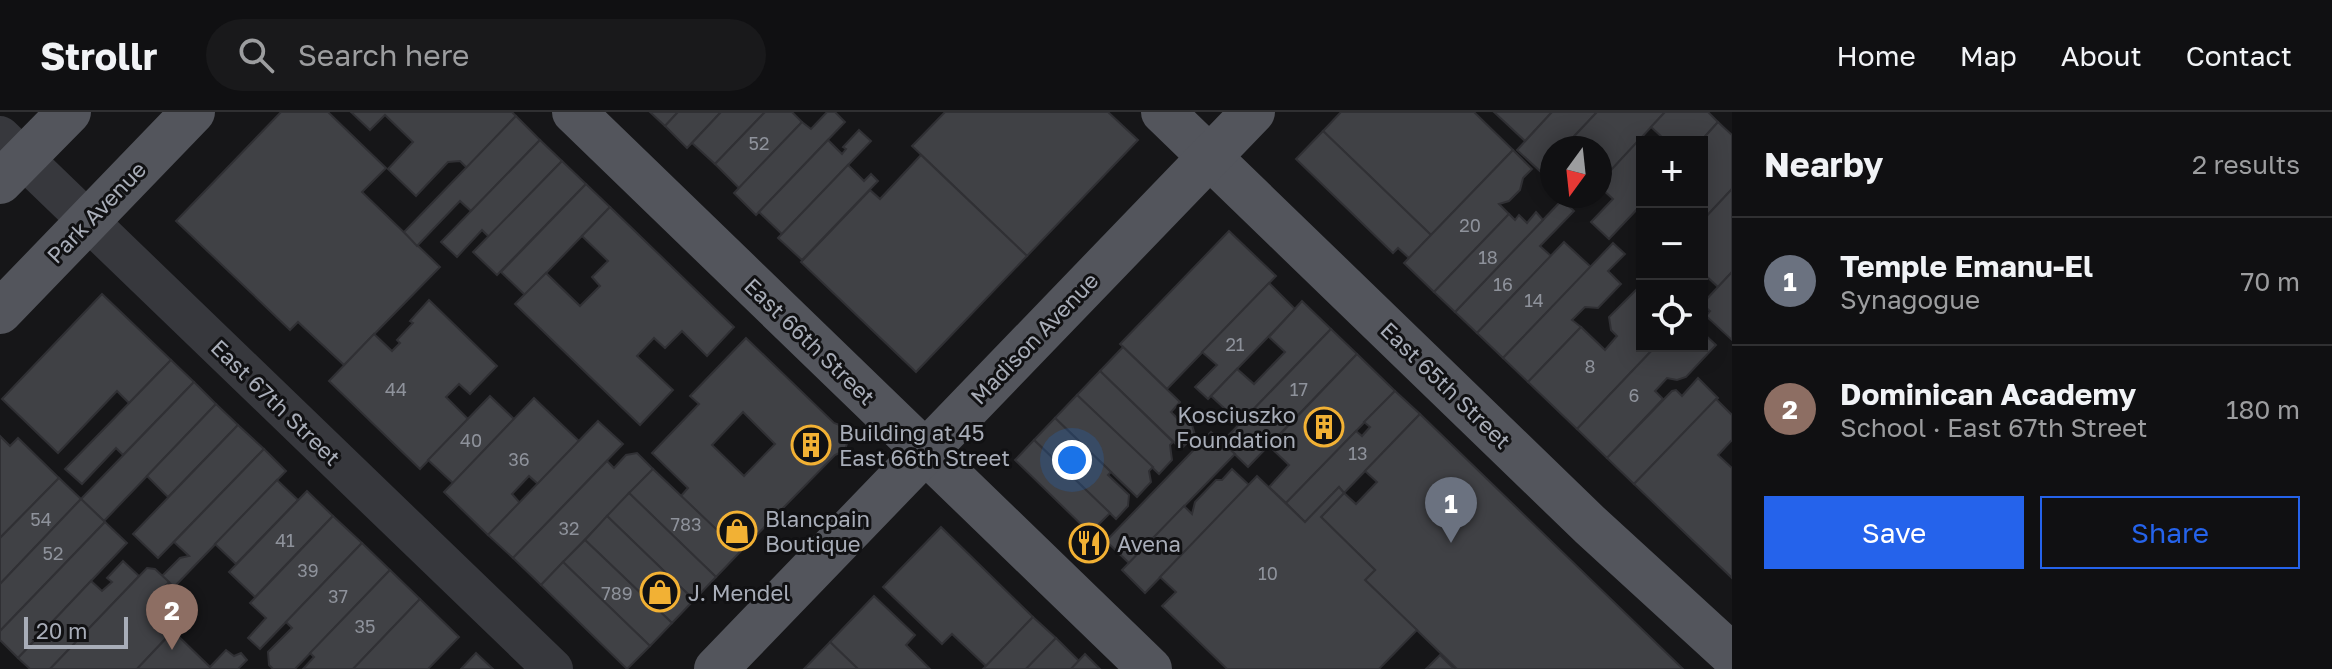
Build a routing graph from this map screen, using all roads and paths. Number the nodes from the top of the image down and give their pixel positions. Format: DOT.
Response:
graph roads {
  1 [pos="69,112"];
  2 [pos="193,112"];
  3 [pos="574,112"];
  4 [pos="1163,112"];
  5 [pos="1253,112"];
  6 [pos="1210,157"];
  7 [pos="8,159"];
  8 [pos="88,220"];
  9 [pos="0,312"];
  10 [pos="925,451"];
  11 [pos="1732,655"];
  12 [pos="553,669"];
  13 [pos="716,669"];
  14 [pos="1150,669"];
  1 -- 7 [label="main road"];
  2 -- 8 [label="main road, Park Avenue"];
  3 -- 10 [label="main road, East 66th Street"];
  4 -- 6 [label="main road, East 65th Street"];
  5 -- 6 [label="main road, Madison Avenue"];
  6 -- 10 [label="main road, Madison Avenue"];
  6 -- 11 [label="main road, East 65th Street"];
  7 -- 8 [label="street, East 67th Street"];
  8 -- 9 [label="main road, Park Avenue"];
  8 -- 12 [label="street, East 67th Street"];
  10 -- 13 [label="main road, Madison Avenue"];
  10 -- 14 [label="main road, East 66th Street"];
}
